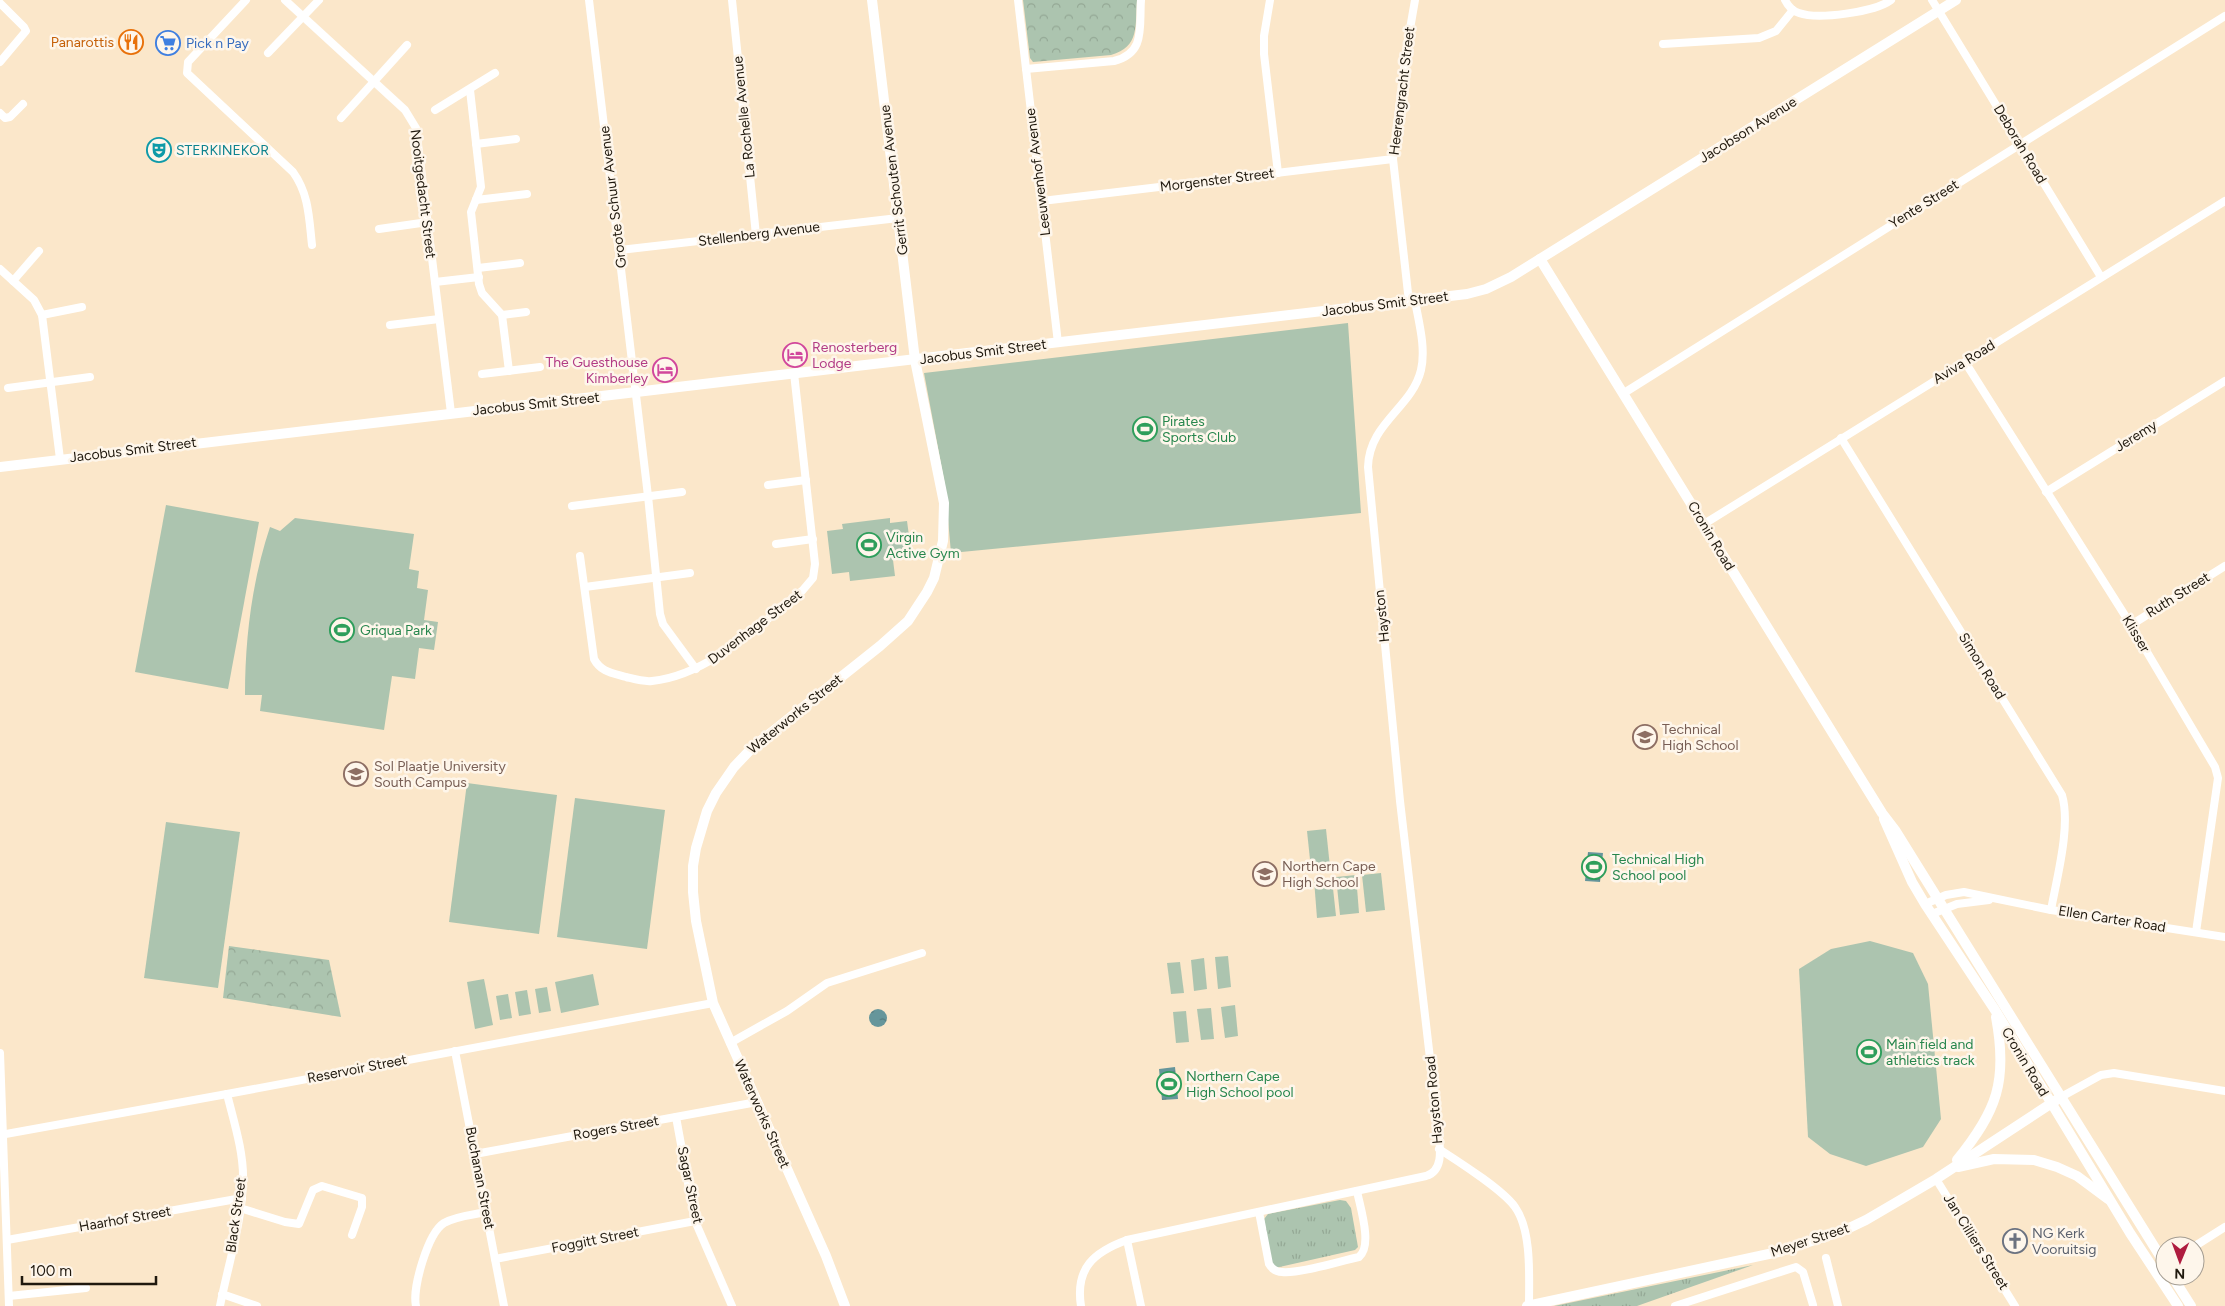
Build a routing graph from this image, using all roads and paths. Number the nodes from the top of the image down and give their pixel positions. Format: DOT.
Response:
graph roads {
  1 [pos="246,0"];
  2 [pos="285,0"];
  3 [pos="319,0"];
  4 [pos="589,0"];
  5 [pos="732,0"];
  6 [pos="872,0"];
  7 [pos="1018,0"];
  8 [pos="1141,0"];
  9 [pos="1270,0"];
  10 [pos="1415,0"];
  11 [pos="1785,0"];
  12 [pos="1891,0"];
  13 [pos="1932,0"];
  14 [pos="1956,0"];
  15 [pos="0,3"];
  16 [pos="1792,10"];
  17 [pos="1939,10"];
  18 [pos="2225,16"];
  19 [pos="304,17"];
  20 [pos="1663,44"];
  21 [pos="407,45"];
  22 [pos="268,53"];
  23 [pos="0,62"];
  24 [pos="1026,69"];
  25 [pos="494,73"];
  26 [pos="374,82"];
  27 [pos="470,90"];
  28 [pos="23,104"];
  29 [pos="435,110"];
  30 [pos="0,113"];
  31 [pos="341,118"];
  32 [pos="516,139"];
  33 [pos="476,144"];
  34 [pos="2019,144"];
  35 [pos="1393,159"];
  36 [pos="1278,173"];
  37 [pos="527,194"];
  38 [pos="476,200"];
  39 [pos="2225,200"];
  40 [pos="1042,201"];
  41 [pos="898,218"];
  42 [pos="428,222"];
  43 [pos="379,229"];
  44 [pos="756,235"];
  45 [pos="312,245"];
  46 [pos="40,250"];
  47 [pos="620,250"];
  48 [pos="1540,259"];
  49 [pos="520,263"];
  50 [pos="478,268"];
  51 [pos="0,269"];
  52 [pos="479,277"];
  53 [pos="2101,277"];
  54 [pos="13,281"];
  55 [pos="435,282"];
  56 [pos="1412,301"];
  57 [pos="82,307"];
  58 [pos="526,312"];
  59 [pos="42,315"];
  60 [pos="502,315"];
  61 [pos="439,319"];
  62 [pos="390,325"];
  63 [pos="1058,343"];
  64 [pos="915,360"];
  65 [pos="1965,362"];
  66 [pos="540,366"];
  67 [pos="509,371"];
  68 [pos="794,373"];
  69 [pos="482,374"];
  70 [pos="90,377"];
  71 [pos="2225,380"];
  72 [pos="51,382"];
  73 [pos="8,388"];
  74 [pos="1624,393"];
  75 [pos="636,394"];
  76 [pos="451,414"];
  77 [pos="1841,438"];
  78 [pos="60,459"];
  79 [pos="0,467"];
  80 [pos="806,480"];
  81 [pos="768,485"];
  82 [pos="682,492"];
  83 [pos="2046,492"];
  84 [pos="648,496"];
  85 [pos="572,506"];
  86 [pos="1704,524"];
  87 [pos="813,539"];
  88 [pos="776,544"];
  89 [pos="580,556"];
  90 [pos="2225,566"];
  91 [pos="690,573"];
  92 [pos="656,577"];
  93 [pos="585,587"];
  94 [pos="2131,625"];
  95 [pos="696,669"];
  96 [pos="2222,779"];
  97 [pos="1882,813"];
  98 [pos="1937,898"];
  99 [pos="1999,900"];
  100 [pos="1925,904"];
  101 [pos="1944,908"];
  102 [pos="2051,910"];
  103 [pos="1932,914"];
  104 [pos="2196,932"];
  105 [pos="2225,937"];
  106 [pos="1419,947"];
  107 [pos="922,953"];
  108 [pos="713,1003"];
  109 [pos="1995,1010"];
  110 [pos="730,1043"];
  111 [pos="455,1050"];
  112 [pos="0,1055"];
  113 [pos="2225,1091"];
  114 [pos="227,1094"];
  115 [pos="2062,1097"];
  116 [pos="757,1102"];
  117 [pos="2050,1104"];
  118 [pos="676,1117"];
  119 [pos="2,1134"];
  120 [pos="1439,1149"];
  121 [pos="475,1154"];
  122 [pos="1950,1169"];
  123 [pos="1936,1179"];
  124 [pos="1357,1190"];
  125 [pos="242,1198"];
  126 [pos="2112,1202"];
  127 [pos="240,1208"];
  128 [pos="486,1212"];
  129 [pos="1259,1212"];
  130 [pos="695,1221"];
  131 [pos="2225,1227"];
  132 [pos="352,1235"];
  133 [pos="2205,1239"];
  134 [pos="7,1240"];
  135 [pos="1127,1240"];
  136 [pos="2155,1248"];
  137 [pos="1826,1258"];
  138 [pos="495,1259"];
  139 [pos="2154,1271"];
  140 [pos="2178,1286"];
  141 [pos="86,1288"];
  142 [pos="222,1294"];
  143 [pos="9,1296"];
  144 [pos="1813,1305"];
  145 [pos="9,1306"];
  146 [pos="220,1306"];
  147 [pos="257,1306"];
  148 [pos="416,1306"];
  149 [pos="504,1306"];
  150 [pos="732,1306"];
  151 [pos="845,1306"];
  152 [pos="1081,1306"];
  153 [pos="1141,1306"];
  154 [pos="1528,1306"];
  155 [pos="1675,1306"];
  156 [pos="1838,1306"];
  157 [pos="2015,1306"];
  158 [pos="2178,1306"];
  159 [pos="2191,1306"];
  1 -- 45 [label="street"];
  2 -- 19 [label="street, Nooitgedacht Street"];
  3 -- 19 [label="street"];
  4 -- 47 [label="street, Groote Schuur Avenue"];
  5 -- 44 [label="street, La Rochelle Avenue"];
  6 -- 41 [label="street, Gerrit Schouten Avenue"];
  7 -- 24 [label="street, Leeuwenhof Avenue"];
  8 -- 24 [label="street"];
  9 -- 36 [label="street"];
  10 -- 35 [label="street, Heerengracht Street"];
  11 -- 16 [label="street"];
  12 -- 16 [label="street"];
  13 -- 17 [label="street, Deborah Road"];
  14 -- 17 [label="street, Jacobson Avenue"];
  15 -- 23 [label="street"];
  16 -- 20 [label="street"];
  17 -- 34 [label="street, Deborah Road"];
  17 -- 48 [label="street, Jacobson Avenue"];
  18 -- 34 [label="street, Yente Street"];
  19 -- 22 [label="street"];
  19 -- 26 [label="street, Nooitgedacht Street"];
  21 -- 26 [label="street"];
  24 -- 40 [label="street, Leeuwenhof Avenue"];
  25 -- 27 [label="street"];
  26 -- 31 [label="street"];
  26 -- 42 [label="street, Nooitgedacht Street"];
  27 -- 29 [label="street"];
  27 -- 33 [label="street"];
  28 -- 30 [label="street"];
  32 -- 33 [label="street"];
  33 -- 38 [label="street"];
  34 -- 53 [label="street, Deborah Road"];
  34 -- 74 [label="street, Yente Street"];
  35 -- 36 [label="street, Morgenster Street"];
  35 -- 56 [label="street, Heerengracht Street"];
  36 -- 40 [label="street, Morgenster Street"];
  37 -- 38 [label="street"];
  38 -- 50 [label="street"];
  39 -- 53 [label="street, Aviva Road"];
  40 -- 63 [label="street, Leeuwenhof Avenue"];
  41 -- 44 [label="street, Stellenberg Avenue"];
  41 -- 64 [label="street, Gerrit Schouten Avenue"];
  42 -- 43 [label="street"];
  42 -- 55 [label="street, Nooitgedacht Street"];
  44 -- 47 [label="street, Stellenberg Avenue"];
  46 -- 54 [label="street"];
  47 -- 75 [label="street, Groote Schuur Avenue"];
  48 -- 56 [label="street, Jacobus Smit Street"];
  48 -- 74 [label="street, Cronin Road"];
  49 -- 50 [label="street"];
  50 -- 52 [label="street"];
  51 -- 54 [label="street"];
  52 -- 55 [label="street"];
  52 -- 60 [label="street"];
  53 -- 65 [label="street, Aviva Road"];
  54 -- 59 [label="street"];
  55 -- 61 [label="street, Nooitgedacht Street"];
  56 -- 63 [label="street, Jacobus Smit Street"];
  56 -- 106 [label="street, Hayston"];
  57 -- 59 [label="street"];
  58 -- 60 [label="street"];
  59 -- 72 [label="street"];
  60 -- 67 [label="street"];
  61 -- 62 [label="street"];
  61 -- 76 [label="street, Nooitgedacht Street"];
  63 -- 64 [label="street, Jacobus Smit Street"];
  64 -- 68 [label="street, Jacobus Smit Street"];
  64 -- 108 [label="street, Waterworks Street"];
  65 -- 77 [label="street, Aviva Road"];
  65 -- 83 [label="street, Klisser"];
  66 -- 67 [label="street"];
  67 -- 69 [label="street"];
  68 -- 75 [label="street, Jacobus Smit Street"];
  68 -- 80 [label="street, Duvenhage Street"];
  70 -- 72 [label="street"];
  71 -- 83 [label="street, Jeremy"];
  72 -- 73 [label="street"];
  72 -- 78 [label="street"];
  74 -- 86 [label="street, Cronin Road"];
  75 -- 76 [label="street, Jacobus Smit Street"];
  75 -- 84 [label="street, Duvenhage Street"];
  76 -- 78 [label="street, Jacobus Smit Street"];
  77 -- 86 [label="street, Aviva Road"];
  77 -- 102 [label="street, Simon Road"];
  78 -- 79 [label="street, Jacobus Smit Street"];
  80 -- 81 [label="street"];
  80 -- 87 [label="street, Duvenhage Street"];
  82 -- 84 [label="street"];
  83 -- 94 [label="street, Klisser"];
  84 -- 85 [label="street"];
  84 -- 92 [label="street, Duvenhage Street"];
  86 -- 97 [label="street, Cronin Road"];
  87 -- 88 [label="street"];
  87 -- 95 [label="street, Duvenhage Street"];
  89 -- 93 [label="street"];
  90 -- 94 [label="street, Ruth Street"];
  91 -- 92 [label="street"];
  92 -- 93 [label="street"];
  92 -- 95 [label="street, Duvenhage Street"];
  93 -- 95 [label="street"];
  94 -- 96 [label="street, Klisser"];
  96 -- 104 [label="street, Klisser"];
  97 -- 98 [label="street, Cronin Road"];
  97 -- 100 [label="street, Cronin Road"];
  98 -- 99 [label="street, Ellen Carter Road"];
  98 -- 100 [label="street, Ellen Carter Road"];
  98 -- 101 [label="street, Cronin Road"];
  99 -- 101 [label="street, Ellen Carter Road"];
  99 -- 102 [label="street, Ellen Carter Road"];
  100 -- 103 [label="street, Cronin Road"];
  101 -- 103 [label="street, Ellen Carter Road"];
  101 -- 115 [label="street, Cronin Road"];
  102 -- 104 [label="street, Ellen Carter Road"];
  103 -- 109 [label="street, Cronin Road"];
  104 -- 105 [label="street, Ellen Carter Road"];
  106 -- 120 [label="street, Hayston Road"];
  107 -- 110 [label="street"];
  108 -- 110 [label="street, Waterworks Street"];
  108 -- 111 [label="street, Reservoir Street"];
  109 -- 117 [label="street, Cronin Road"];
  109 -- 122 [label="street"];
  110 -- 116 [label="street, Waterworks Street"];
  111 -- 114 [label="street, Reservoir Street"];
  111 -- 121 [label="street, Buchanan Street"];
  112 -- 119 [label="street"];
  113 -- 115 [label="street"];
  114 -- 119 [label="street, Reservoir Street"];
  114 -- 125 [label="street, Black Street"];
  115 -- 117 [label="street, Meyer Street"];
  115 -- 136 [label="street, Cronin Road"];
  116 -- 118 [label="street, Rogers Street"];
  116 -- 151 [label="street, Waterworks Street"];
  117 -- 122 [label="street, Meyer Street"];
  117 -- 126 [label="street, Cronin Road"];
  118 -- 121 [label="street, Rogers Street"];
  118 -- 130 [label="street, Sagar Street"];
  119 -- 134 [label="street"];
  120 -- 124 [label="street, Hayston Road"];
  120 -- 154 [label="street"];
  121 -- 128 [label="street, Buchanan Street"];
  122 -- 123 [label="street, Meyer Street"];
  122 -- 126 [label="street"];
  123 -- 154 [label="street, Meyer Street"];
  123 -- 157 [label="street, Jan Cilliers Street"];
  124 -- 129 [label="street, Hayston Road"];
  124 -- 129 [label="street"];
  125 -- 127 [label="street, Black Street"];
  125 -- 134 [label="street, Haarhof Street"];
  126 -- 139 [label="street, Cronin Road"];
  127 -- 132 [label="street"];
  127 -- 142 [label="street, Black Street"];
  128 -- 138 [label="street, Buchanan Street"];
  128 -- 148 [label="street"];
  129 -- 135 [label="street, Hayston Road"];
  130 -- 138 [label="street, Foggitt Street"];
  130 -- 150 [label="street, Sagar Street"];
  131 -- 133 [label="street"];
  134 -- 143 [label="street"];
  135 -- 152 [label="street, Hayston Road"];
  135 -- 153 [label="street"];
  137 -- 156 [label="street"];
  138 -- 149 [label="street, Buchanan Street"];
  139 -- 158 [label="street, Cronin Road"];
  140 -- 159 [label="street"];
  141 -- 143 [label="street"];
  142 -- 146 [label="street, Black Street"];
  142 -- 147 [label="street"];
  143 -- 145 [label="street"];
  144 -- 155 [label="street"];
}
